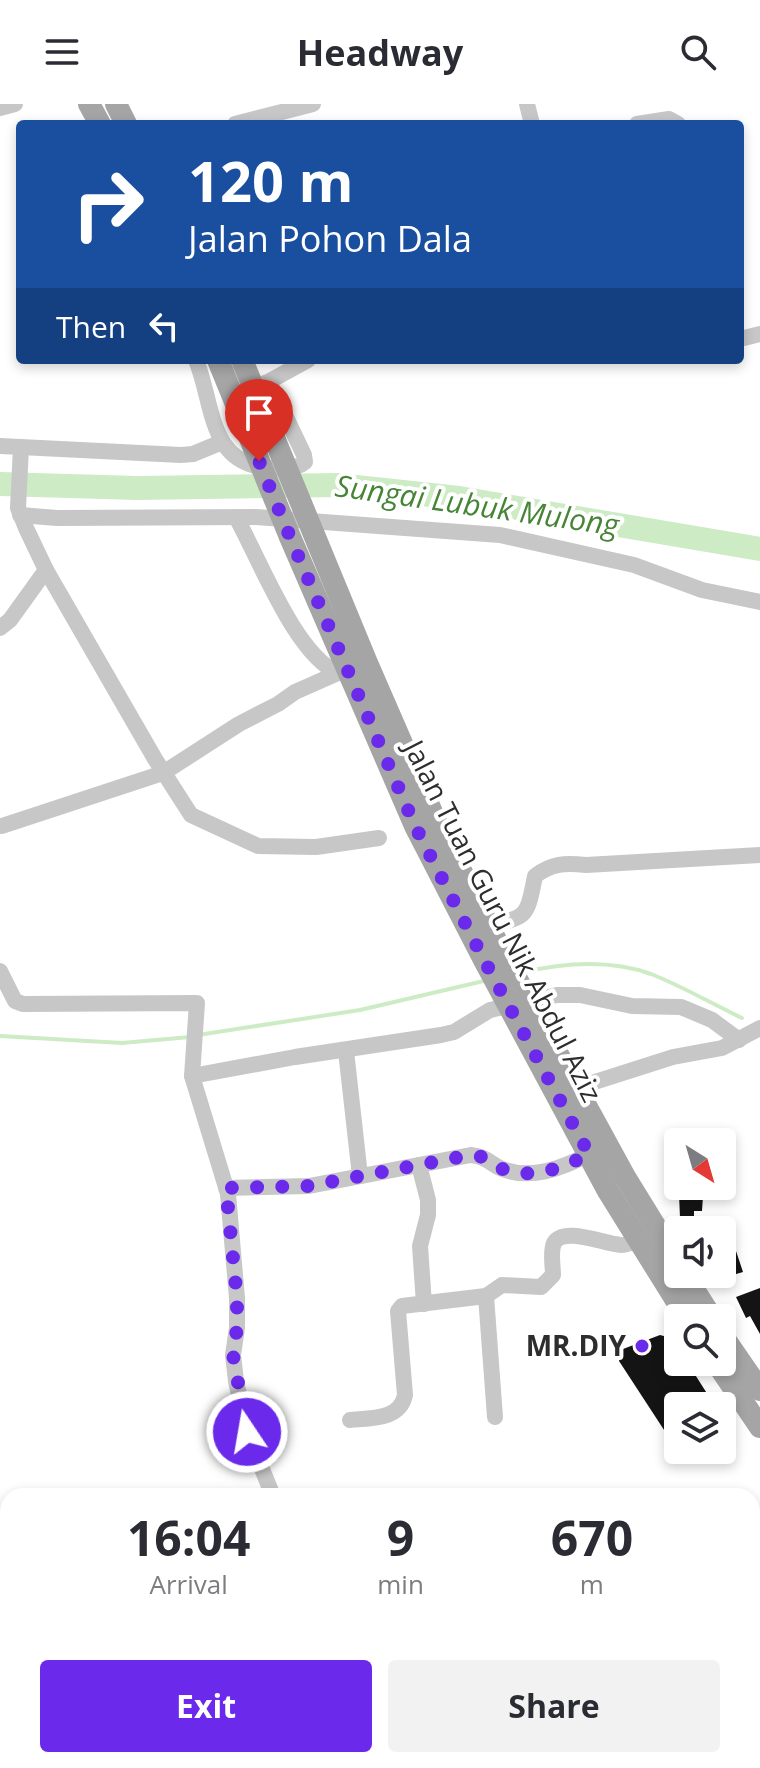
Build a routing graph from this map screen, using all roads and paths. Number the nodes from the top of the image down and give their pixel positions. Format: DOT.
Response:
graph roads {
  1 [pos="15,104"];
  2 [pos="313,104"];
  3 [pos="0,108"];
  4 [pos="255,120"];
  5 [pos="198,364"];
  6 [pos="220,364"];
  7 [pos="245,364"];
  8 [pos="301,364"];
  9 [pos="260,386"];
  10 [pos="222,442"];
  11 [pos="0,446"];
  12 [pos="21,454"];
  13 [pos="19,512"];
  14 [pos="236,517"];
  15 [pos="46,570"];
  16 [pos="760,602"];
  17 [pos="0,628"];
  18 [pos="342,671"];
  19 [pos="163,773"];
  20 [pos="2,826"];
  21 [pos="379,838"];
  22 [pos="760,855"];
  23 [pos="487,924"];
  24 [pos="492,955"];
  25 [pos="0,971"];
  26 [pos="527,1018"];
  27 [pos="760,1028"];
  28 [pos="739,1040"];
  29 [pos="346,1051"];
  30 [pos="192,1076"];
  31 [pos="576,1088"];
  32 [pos="589,1154"];
  33 [pos="419,1165"];
  34 [pos="360,1176"];
  35 [pos="226,1188"];
  36 [pos="639,1240"];
  37 [pos="664,1240"];
  38 [pos="486,1296"];
  39 [pos="424,1304"];
  40 [pos="678,1304"];
  41 [pos="736,1368"];
  42 [pos="733,1376"];
  43 [pos="760,1390"];
  44 [pos="495,1417"];
  45 [pos="350,1420"];
  46 [pos="760,1427"];
  47 [pos="270,1488"];
  1 -- 3 [label="street"];
  2 -- 4 [label="street"];
  5 -- 10 [label="street"];
  6 -- 18 [label="main road, Jalan Tuan Guru Nik Abdul Aziz"];
  7 -- 9 [label="main road, Jalan Tuan Guru Nik Abdul Aziz"];
  8 -- 9 [label="street"];
  9 -- 10 [label="street"];
  9 -- 23 [label="main road, Jalan Tuan Guru Nik Abdul Aziz"];
  10 -- 12 [label="street"];
  11 -- 12 [label="street"];
  12 -- 13 [label="street"];
  13 -- 14 [label="street"];
  13 -- 15 [label="street"];
  14 -- 16 [label="street"];
  14 -- 18 [label="street"];
  15 -- 17 [label="street"];
  15 -- 19 [label="street"];
  18 -- 19 [label="street"];
  18 -- 24 [label="main road, Jalan Tuan Guru Nik Abdul Aziz"];
  19 -- 20 [label="street"];
  19 -- 21 [label="street"];
  22 -- 23 [label="street"];
  23 -- 24 [label="main road, Jalan Tuan Guru Nik Abdul Aziz"];
  24 -- 26 [label="main road, Jalan Tuan Guru Nik Abdul Aziz"];
  25 -- 30 [label="street"];
  26 -- 31 [label="main road, Jalan Tuan Guru Nik Abdul Aziz"];
  26 -- 32 [label="main road, Jalan Tuan Guru Nik Abdul Aziz"];
  27 -- 28 [label="street"];
  28 -- 29 [label="street"];
  28 -- 31 [label="street"];
  29 -- 30 [label="street"];
  29 -- 34 [label="street"];
  30 -- 35 [label="street"];
  31 -- 37 [label="main road, Jalan Tuan Guru Nik Abdul Aziz"];
  32 -- 33 [label="street"];
  32 -- 36 [label="main road, Jalan Tuan Guru Nik Abdul Aziz"];
  33 -- 34 [label="street"];
  33 -- 39 [label="street"];
  34 -- 35 [label="street"];
  35 -- 47 [label="street"];
  36 -- 38 [label="street"];
  36 -- 40 [label="main road, Jalan Tuan Guru Nik Abdul Aziz"];
  38 -- 39 [label="street"];
  38 -- 44 [label="street"];
  39 -- 45 [label="street"];
  41 -- 43 [label="main road"];
  42 -- 46 [label="main road"];
}
